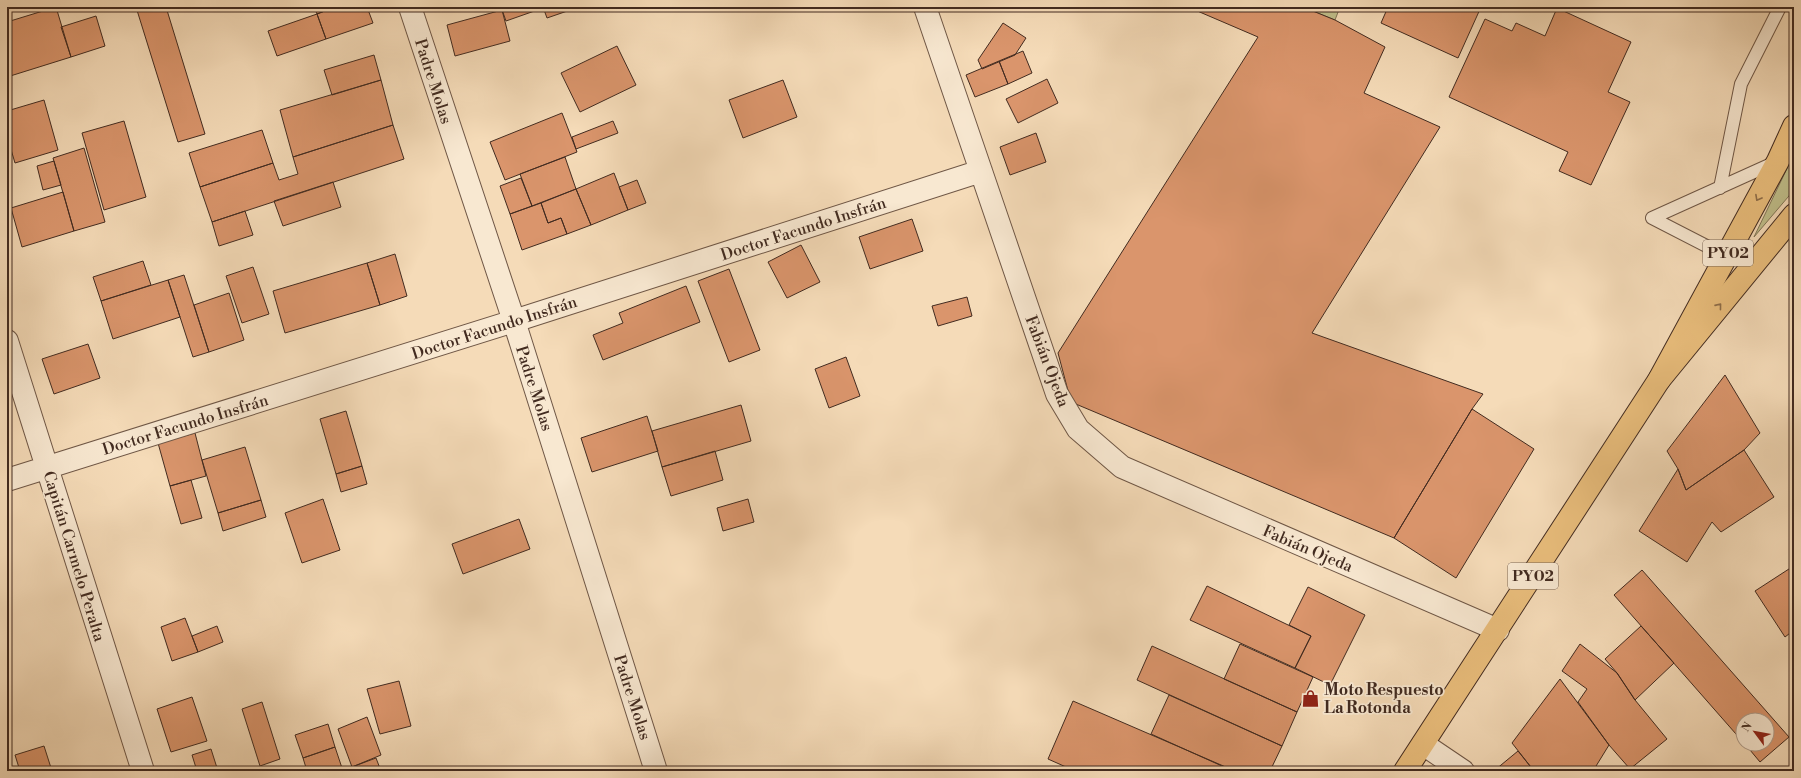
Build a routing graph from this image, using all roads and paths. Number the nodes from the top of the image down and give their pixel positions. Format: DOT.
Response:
graph roads {
  1 [pos="410,7"];
  2 [pos="924,7"];
  3 [pos="1780,7"];
  4 [pos="1794,126"];
  5 [pos="1778,161"];
  6 [pos="981,171"];
  7 [pos="1720,188"];
  8 [pos="1794,215"];
  9 [pos="1726,256"];
  10 [pos="514,321"];
  11 [pos="7,341"];
  12 [pos="1658,380"];
  13 [pos="47,467"];
  14 [pos="7,480"];
  15 [pos="1498,630"];
  16 [pos="1423,744"];
  17 [pos="651,770"];
  18 [pos="143,771"];
  19 [pos="1405,771"];
  20 [pos="1463,771"];
  1 -- 10 [label="street, Padre Molas"];
  2 -- 6 [label="street, Fabián Ojeda"];
  3 -- 7 [label="lane"];
  4 -- 5 [label="main road, PY02"];
  5 -- 7 [label="lane"];
  5 -- 9 [label="main road, PY02, one-way"];
  6 -- 10 [label="street, Doctor Facundo Insfrán"];
  6 -- 15 [label="street, Fabián Ojeda"];
  7 -- 9 [label="lane"];
  12 -- 8 [label="main road, PY02, one-way"];
  9 -- 12 [label="main road, PY02"];
  10 -- 13 [label="street, Doctor Facundo Insfrán"];
  10 -- 17 [label="street, Padre Molas"];
  11 -- 13 [label="street, Capitán Carmelo Peralta"];
  12 -- 15 [label="main road, PY02"];
  13 -- 14 [label="street, Doctor Facundo Insfrán"];
  13 -- 18 [label="street, Capitán Carmelo Peralta"];
  15 -- 16 [label="main road, PY02"];
  16 -- 19 [label="main road, PY02"];
  16 -- 20 [label="street"];
}
